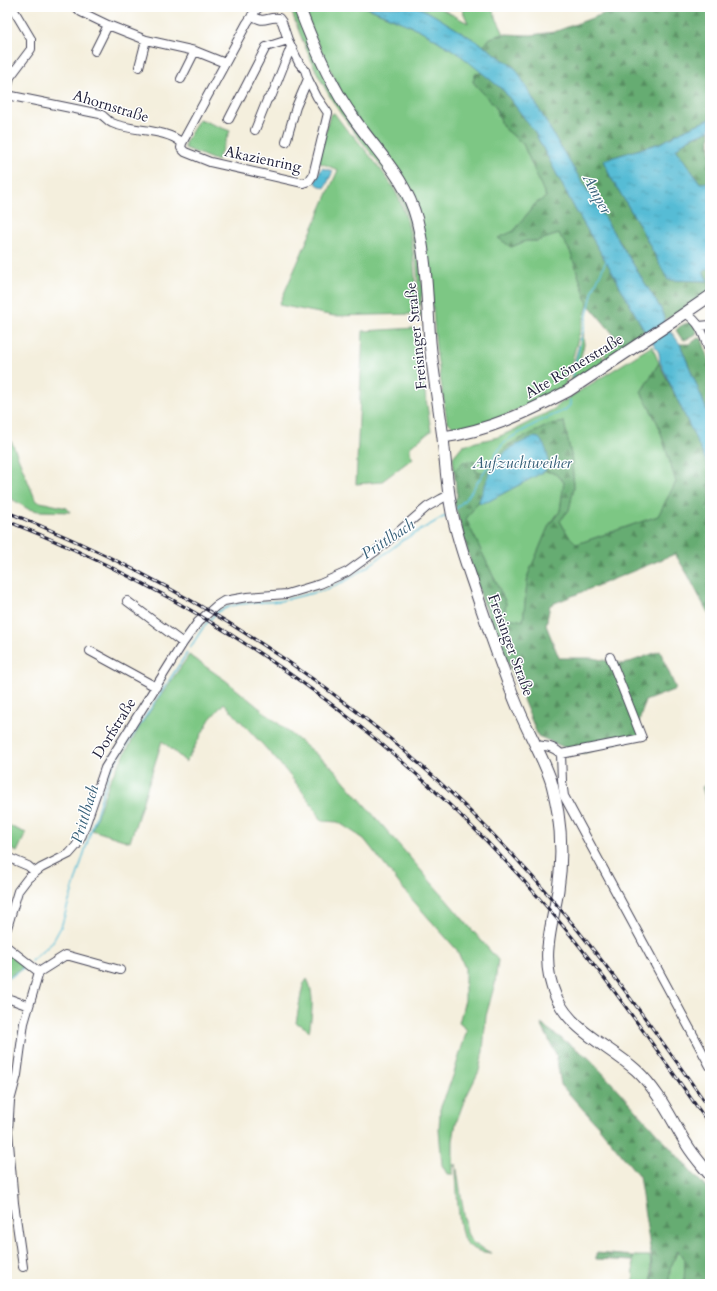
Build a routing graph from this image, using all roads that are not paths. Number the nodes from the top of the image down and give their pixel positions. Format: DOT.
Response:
graph roads {
  1 [pos="12,7"];
  2 [pos="76,7"];
  3 [pos="260,7"];
  4 [pos="300,7"];
  5 [pos="252,15"];
  6 [pos="108,25"];
  7 [pos="146,40"];
  8 [pos="290,44"];
  9 [pos="195,50"];
  10 [pos="96,51"];
  11 [pos="226,63"];
  12 [pos="139,67"];
  13 [pos="180,79"];
  14 [pos="308,79"];
  15 [pos="7,90"];
  16 [pos="7,95"];
  17 [pos="229,119"];
  18 [pos="255,130"];
  19 [pos="286,142"];
  20 [pos="182,144"];
  21 [pos="710,296"];
  22 [pos="685,313"];
  23 [pos="710,325"];
  24 [pos="699,326"];
  25 [pos="710,354"];
  26 [pos="443,437"];
  27 [pos="449,495"];
  28 [pos="127,600"];
  29 [pos="184,641"];
  30 [pos="90,651"];
  31 [pos="610,657"];
  32 [pos="156,687"];
  33 [pos="535,746"];
  34 [pos="561,754"];
  35 [pos="7,856"];
  36 [pos="34,872"];
  37 [pos="7,928"];
  38 [pos="7,947"];
  39 [pos="120,970"];
  40 [pos="38,972"];
  41 [pos="7,998"];
  42 [pos="30,1006"];
  43 [pos="710,1066"];
  44 [pos="710,1175"];
  45 [pos="11,1204"];
  46 [pos="23,1267"];
  1 -- 15 [label="street"];
  2 -- 6 [label="street"];
  3 -- 5 [label="street"];
  4 -- 26 [label="main road, Freisinger Straße"];
  5 -- 8 [label="street, Akazienring"];
  5 -- 11 [label="street"];
  6 -- 7 [label="street"];
  6 -- 10 [label="street"];
  7 -- 9 [label="street"];
  7 -- 12 [label="street"];
  8 -- 14 [label="street, Akazienring"];
  8 -- 17 [label="street"];
  8 -- 18 [label="street"];
  9 -- 11 [label="street"];
  9 -- 13 [label="street"];
  11 -- 20 [label="street"];
  14 -- 19 [label="street"];
  14 -- 20 [label="street, Akazienring"];
  16 -- 20 [label="street, Ahornstraße"];
  21 -- 22 [label="main road, Alte Römerstraße"];
  22 -- 24 [label="street"];
  22 -- 26 [label="main road, Alte Römerstraße"];
  23 -- 24 [label="street"];
  24 -- 25 [label="street"];
  26 -- 27 [label="main road, Freisinger Straße"];
  27 -- 29 [label="street, Dorfstraße"];
  27 -- 33 [label="main road, Freisinger Straße"];
  28 -- 29 [label="street"];
  29 -- 32 [label="street, Dorfstraße"];
  30 -- 32 [label="street"];
  31 -- 34 [label="street"];
  32 -- 36 [label="street, Dorfstraße"];
  33 -- 34 [label="street"];
  33 -- 44 [label="main road, Freisinger Straße"];
  34 -- 43 [label="street"];
  35 -- 36 [label="street"];
  36 -- 37 [label="street, Dorfstraße"];
  38 -- 40 [label="street"];
  39 -- 40 [label="street"];
  40 -- 42 [label="street"];
  41 -- 42 [label="street"];
  42 -- 45 [label="street"];
  45 -- 46 [label="street"];
}
